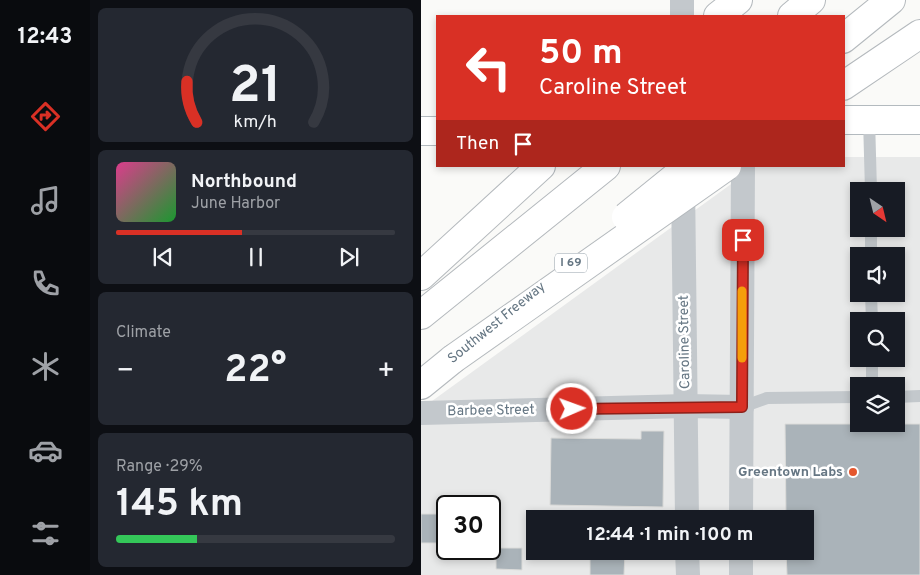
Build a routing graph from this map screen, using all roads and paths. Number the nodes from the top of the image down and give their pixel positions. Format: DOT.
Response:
graph roads {
  1 [pos="682,0"];
  2 [pos="738,0"];
  3 [pos="743,0"];
  4 [pos="811,0"];
  5 [pos="891,0"];
  6 [pos="682,15"];
  7 [pos="719,15"];
  8 [pos="743,15"];
  9 [pos="793,15"];
  10 [pos="920,34"];
  11 [pos="845,37"];
  12 [pos="845,85"];
  13 [pos="856,120"];
  14 [pos="920,120"];
  15 [pos="421,131"];
  16 [pos="436,131"];
  17 [pos="540,167"];
  18 [pos="605,167"];
  19 [pos="683,167"];
  20 [pos="688,167"];
  21 [pos="726,167"];
  22 [pos="743,167"];
  23 [pos="869,182"];
  24 [pos="421,276"];
  25 [pos="421,315"];
  26 [pos="453,359"];
  27 [pos="421,385"];
  28 [pos="920,396"];
  29 [pos="850,397"];
  30 [pos="905,397"];
  31 [pos="686,406"];
  32 [pos="742,407"];
  33 [pos="421,413"];
  34 [pos="687,510"];
  35 [pos="741,510"];
  36 [pos="687,560"];
  37 [pos="741,560"];
  38 [pos="688,575"];
  39 [pos="741,575"];
  1 -- 6 [label="street"];
  2 -- 7 [label="main road"];
  3 -- 8 [label="street"];
  4 -- 9 [label="main road"];
  5 -- 11 [label="main road"];
  10 -- 12 [label="main road"];
  13 -- 14 [label="main road"];
  13 -- 23 [label="lane"];
  15 -- 16 [label="main road"];
  17 -- 24 [label="main road"];
  18 -- 25 [label="main road"];
  19 -- 31 [label="street, Caroline Street"];
  20 -- 26 [label="main road, Southwest Freeway / I 69, bridge"];
  21 -- 26 [label="main road, bridge"];
  22 -- 32 [label="street"];
  26 -- 27 [label="main road, Southwest Freeway / I 69"];
  28 -- 30 [label="lane"];
  29 -- 32 [label="lane"];
  31 -- 32 [label="street, Barbee Street"];
  31 -- 33 [label="street, Barbee Street"];
  31 -- 34 [label="street, Caroline Street"];
  32 -- 35 [label="street"];
  36 -- 38 [label="street"];
  37 -- 39 [label="street"];
}
